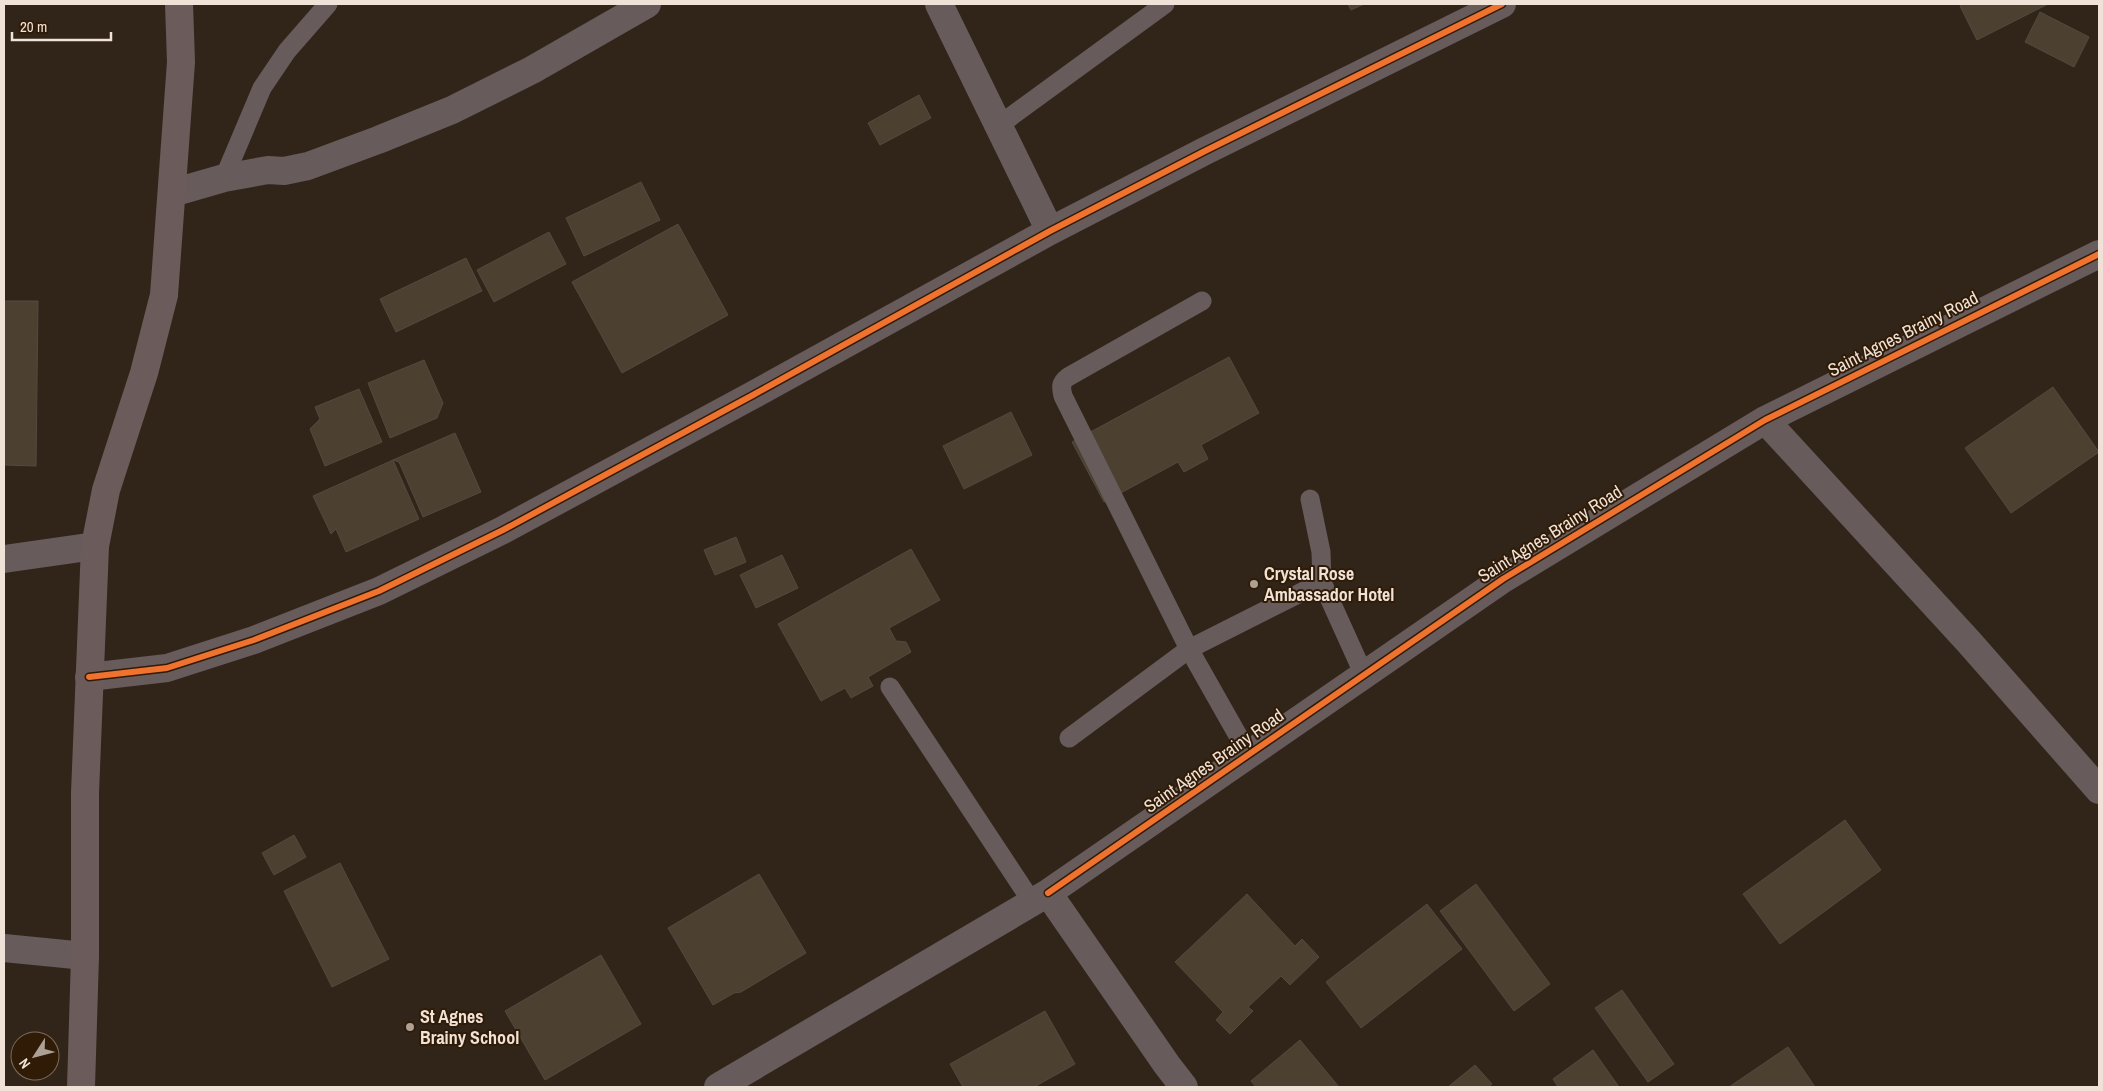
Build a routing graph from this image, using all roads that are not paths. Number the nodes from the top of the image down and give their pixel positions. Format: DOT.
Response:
graph roads {
  1 [pos="179,4"];
  2 [pos="328,4"];
  3 [pos="647,4"];
  4 [pos="939,4"];
  5 [pos="1165,4"];
  6 [pos="1500,4"];
  7 [pos="998,126"];
  8 [pos="224,178"];
  9 [pos="172,193"];
  10 [pos="1050,232"];
  11 [pos="2099,254"];
  12 [pos="1202,301"];
  13 [pos="1765,420"];
  14 [pos="1310,500"];
  15 [pos="96,546"];
  16 [pos="4,559"];
  17 [pos="1322,582"];
  18 [pos="1189,649"];
  19 [pos="1364,675"];
  20 [pos="89,677"];
  21 [pos="890,687"];
  22 [pos="1069,738"];
  23 [pos="1249,755"];
  24 [pos="2099,790"];
  25 [pos="1040,897"];
  26 [pos="4,948"];
  27 [pos="85,956"];
  28 [pos="81,1087"];
  29 [pos="718,1087"];
  30 [pos="1184,1087"];
  1 -- 9 [label="main road"];
  2 -- 8 [label="lane"];
  3 -- 8 [label="street"];
  4 -- 7 [label="street"];
  5 -- 7 [label="lane"];
  6 -- 10 [label="street"];
  7 -- 10 [label="street"];
  8 -- 9 [label="street"];
  9 -- 15 [label="main road"];
  10 -- 20 [label="street"];
  11 -- 13 [label="street, Saint Agnes Brainy Road"];
  12 -- 18 [label="lane"];
  13 -- 19 [label="street, Saint Agnes Brainy Road"];
  13 -- 24 [label="street"];
  14 -- 17 [label="lane"];
  15 -- 16 [label="street"];
  15 -- 20 [label="main road"];
  17 -- 18 [label="lane"];
  17 -- 19 [label="lane"];
  18 -- 22 [label="lane"];
  18 -- 23 [label="lane"];
  19 -- 23 [label="street, Saint Agnes Brainy Road"];
  20 -- 27 [label="main road"];
  21 -- 25 [label="lane"];
  23 -- 25 [label="street, Saint Agnes Brainy Road"];
  25 -- 29 [label="street, Saint Agnes Brainy Road"];
  25 -- 30 [label="street"];
  26 -- 27 [label="street"];
  27 -- 28 [label="main road"];
}
